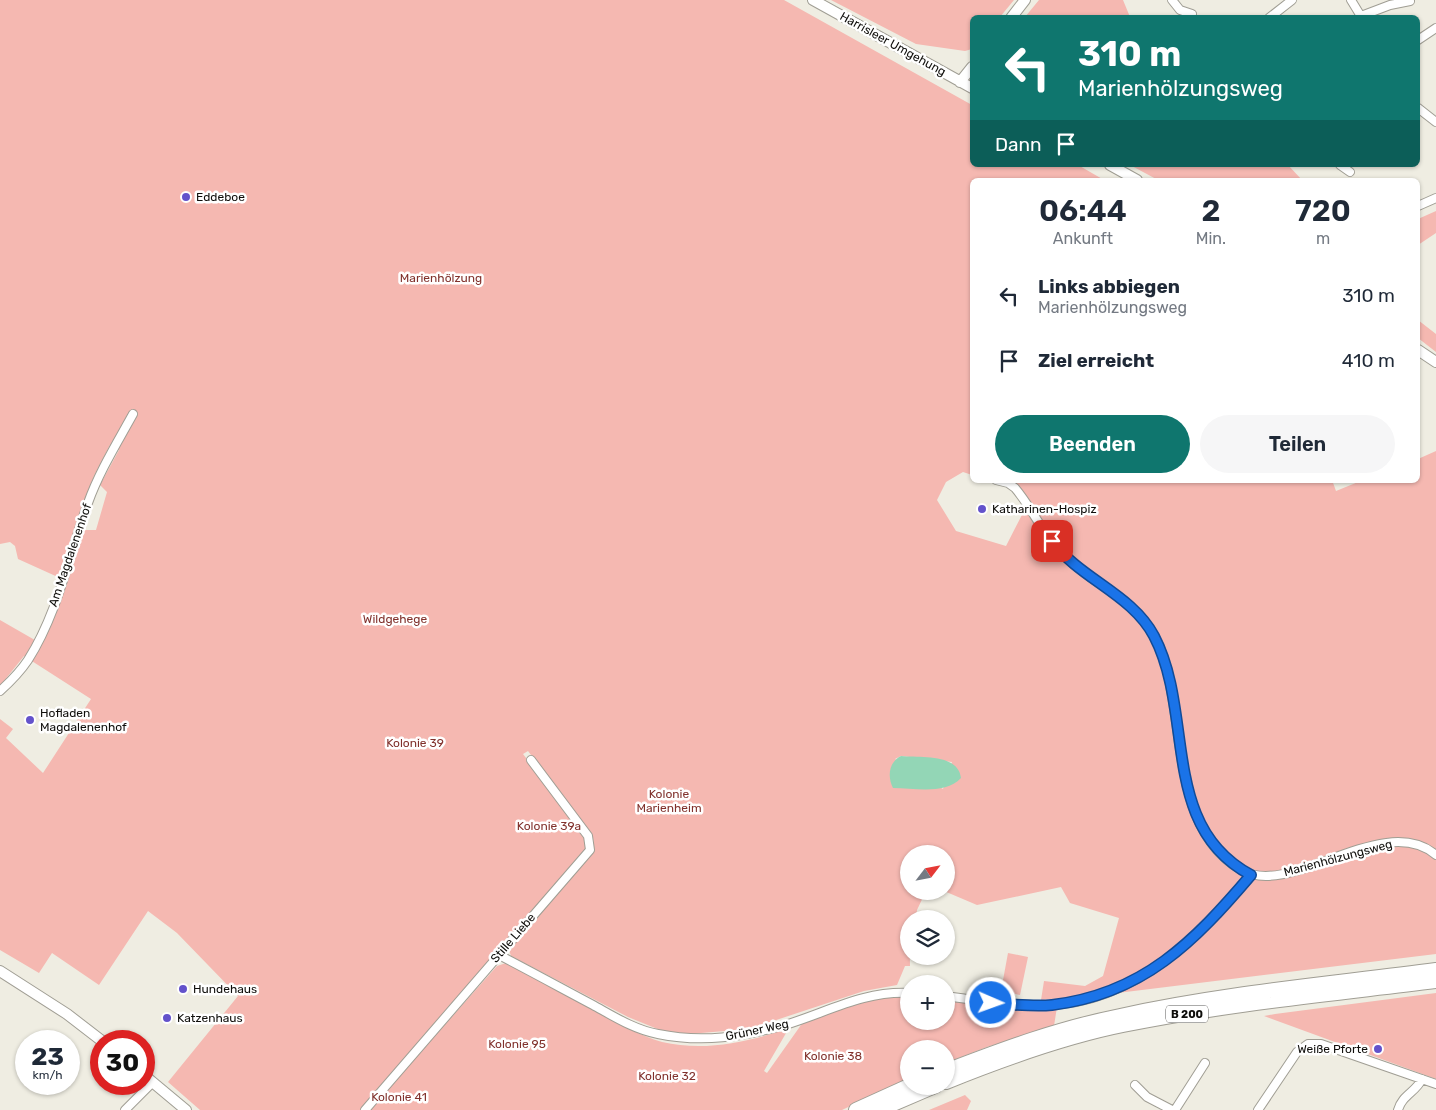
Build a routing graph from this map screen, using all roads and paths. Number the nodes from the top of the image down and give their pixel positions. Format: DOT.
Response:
graph roads {
  1 [pos="813,0"];
  2 [pos="1025,0"];
  3 [pos="1172,0"];
  4 [pos="1292,0"];
  5 [pos="1351,0"];
  6 [pos="1410,1"];
  7 [pos="1192,14"];
  8 [pos="1013,15"];
  9 [pos="1273,15"];
  10 [pos="1360,15"];
  11 [pos="1365,15"];
  12 [pos="1436,28"];
  13 [pos="1420,38"];
  14 [pos="970,70"];
  15 [pos="960,82"];
  16 [pos="970,87"];
  17 [pos="1420,110"];
  18 [pos="1436,122"];
  19 [pos="1114,167"];
  20 [pos="1343,167"];
  21 [pos="1350,172"];
  22 [pos="1133,178"];
  23 [pos="1436,198"];
  24 [pos="1420,205"];
  25 [pos="1420,351"];
  26 [pos="1436,362"];
  27 [pos="133,414"];
  28 [pos="1008,483"];
  29 [pos="0,691"];
  30 [pos="531,760"];
  31 [pos="1436,855"];
  32 [pos="1251,875"];
  33 [pos="499,955"];
  34 [pos="1436,970"];
  35 [pos="0,971"];
  36 [pos="1436,981"];
  37 [pos="900,993"];
  38 [pos="955,997"];
  39 [pos="90,1032"];
  40 [pos="1205,1062"];
  41 [pos="955,1068"];
  42 [pos="955,1079"];
  43 [pos="1422,1080"];
  44 [pos="155,1084"];
  45 [pos="1436,1084"];
  46 [pos="1135,1085"];
  47 [pos="900,1090"];
  48 [pos="140,1095"];
  49 [pos="914,1095"];
  50 [pos="124,1110"];
  51 [pos="186,1110"];
  52 [pos="366,1110"];
  53 [pos="856,1110"];
  54 [pos="879,1110"];
  55 [pos="1173,1110"];
  56 [pos="1258,1110"];
  57 [pos="1398,1110"];
  1 -- 15 [label="main road, Harrisleer Umgehung"];
  2 -- 8 [label="main road"];
  3 -- 7 [label="street"];
  4 -- 9 [label="street"];
  5 -- 10 [label="street"];
  6 -- 11 [label="street"];
  12 -- 13 [label="street"];
  14 -- 15 [label="main road"];
  15 -- 16 [label="main road, Harrisleer Umgehung"];
  17 -- 18 [label="street"];
  19 -- 22 [label="main road"];
  20 -- 21 [label="street"];
  23 -- 24 [label="street"];
  25 -- 26 [label="main road"];
  27 -- 29 [label="street, Am Magdalenenhof"];
  28 -- 32 [label="street"];
  30 -- 33 [label="street, Stille Liebe"];
  31 -- 32 [label="street, Marienhölzungsweg"];
  32 -- 38 [label="street"];
  33 -- 37 [label="street, Grüner Weg"];
  33 -- 52 [label="street, Stille Liebe"];
  34 -- 41 [label="highway, B 200"];
  35 -- 39 [label="main road"];
  36 -- 42 [label="highway, B 200"];
  40 -- 55 [label="street"];
  43 -- 45 [label="street"];
  43 -- 56 [label="street"];
  43 -- 57 [label="street"];
  44 -- 51 [label="main road"];
  46 -- 55 [label="street"];
  47 -- 53 [label="highway"];
  48 -- 50 [label="street"];
  49 -- 54 [label="highway"];
}
